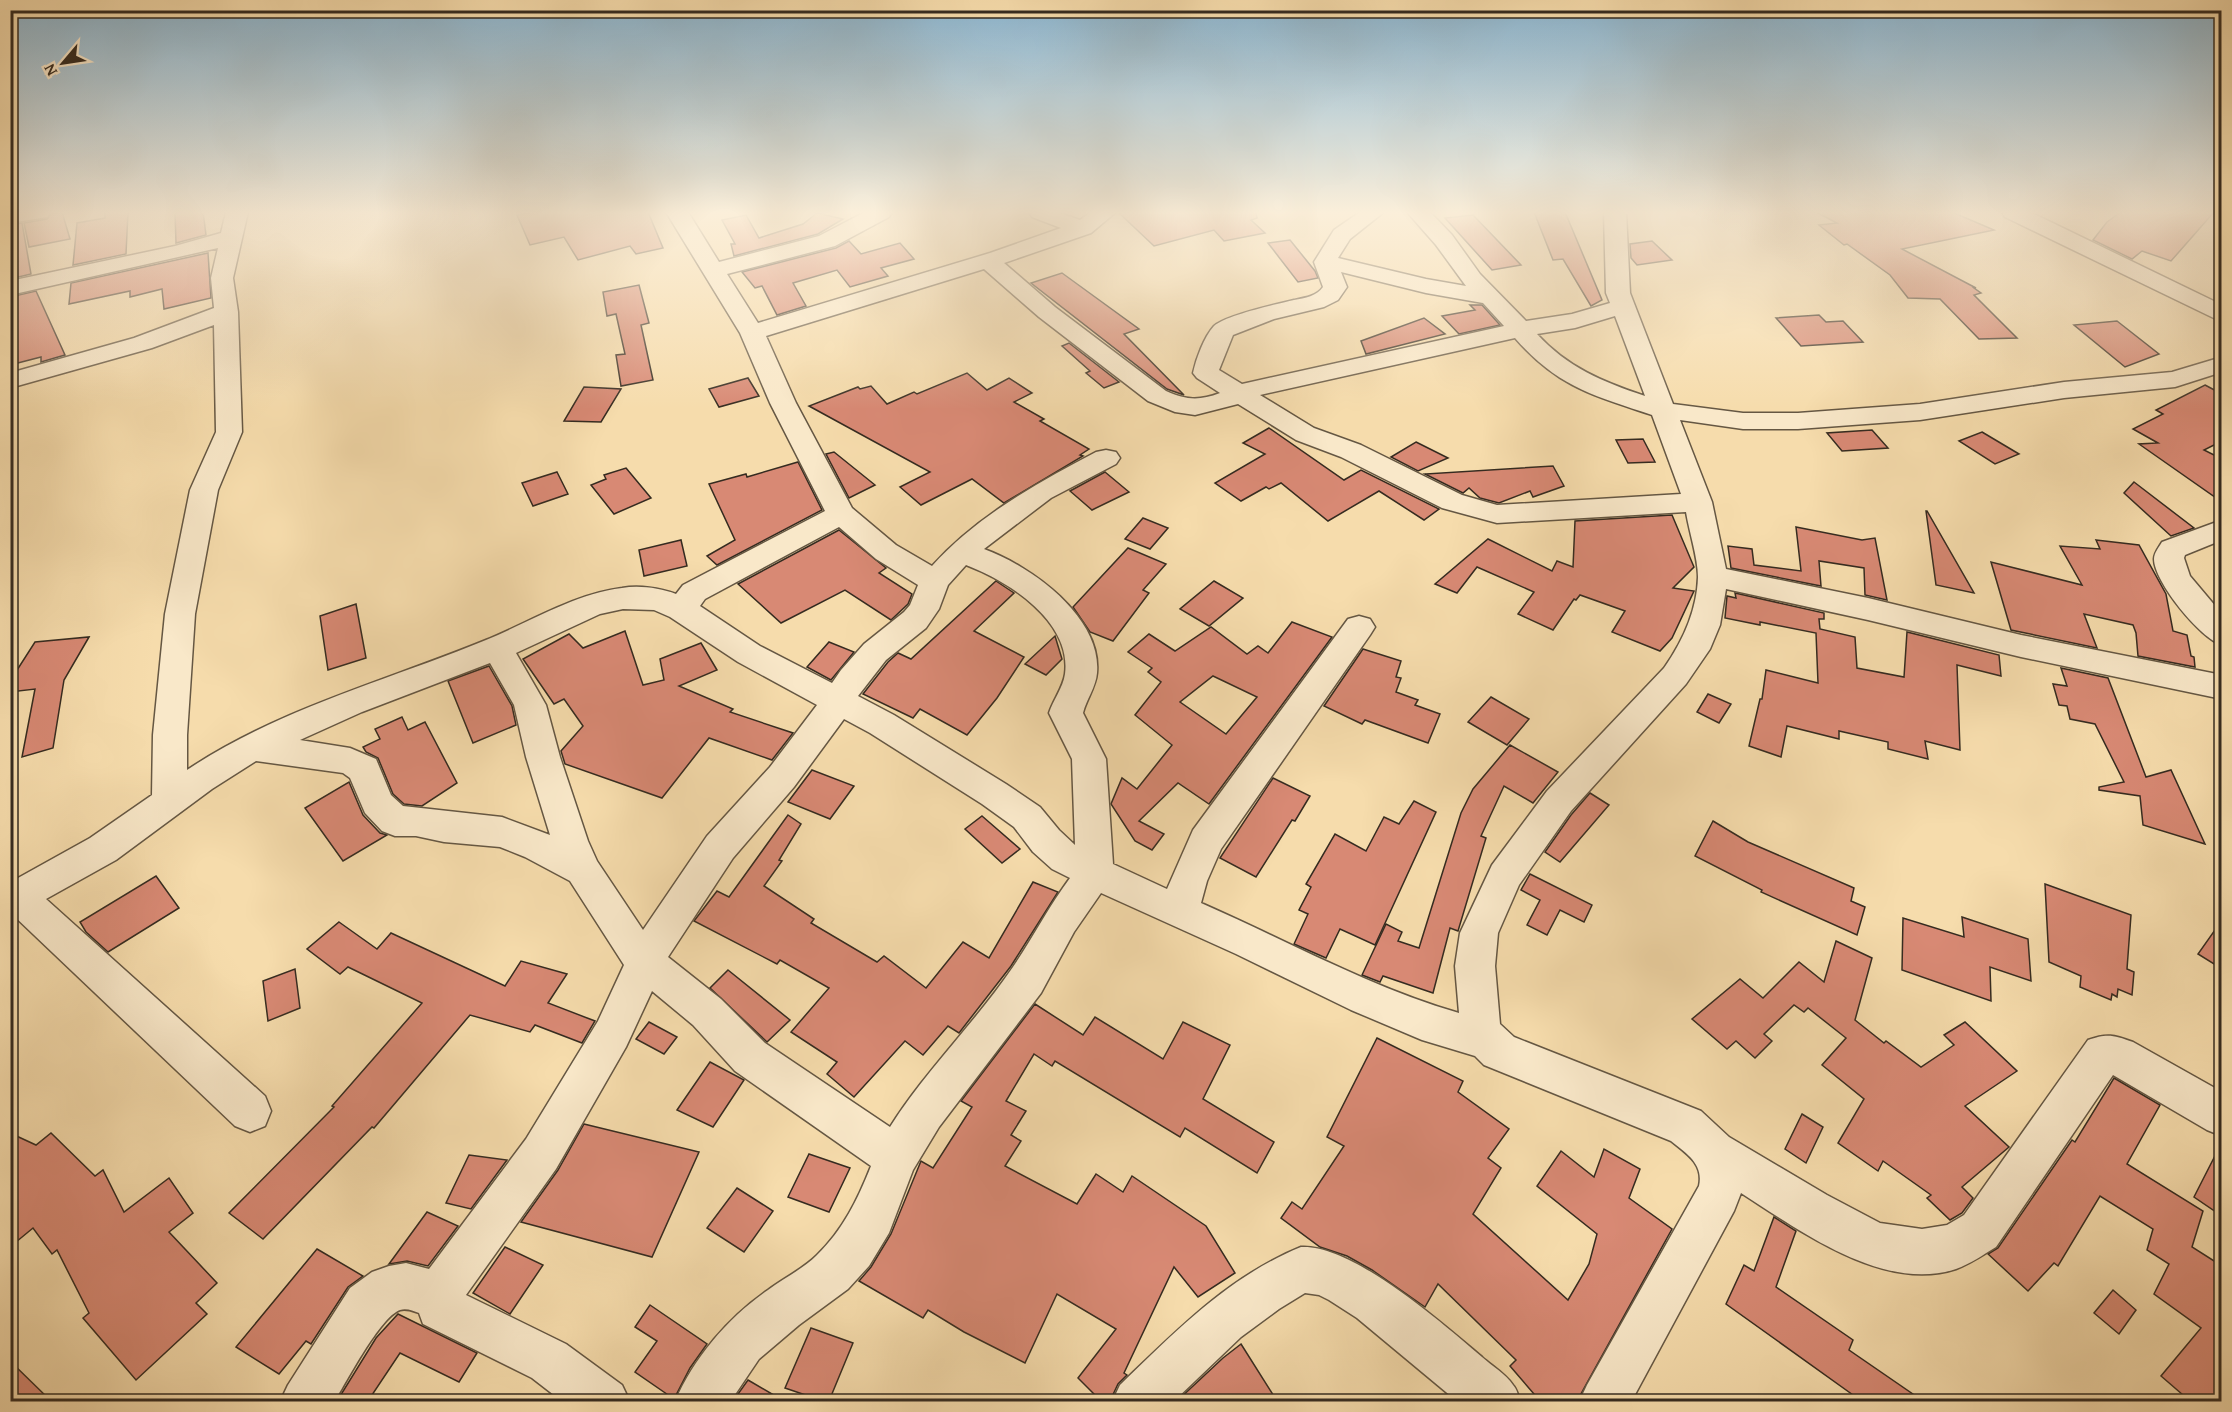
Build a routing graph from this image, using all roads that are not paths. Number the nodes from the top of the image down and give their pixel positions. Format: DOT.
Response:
graph roads {
  1 [pos="57,278"];
  2 [pos="222,278"];
  3 [pos="716,278"];
  4 [pos="933,278"];
  5 [pos="1008,278"];
  6 [pos="1331,278"];
  7 [pos="1392,278"];
  8 [pos="1471,278"];
  9 [pos="1617,278"];
  10 [pos="2150,278"];
  11 [pos="10,288"];
  12 [pos="1491,297"];
  13 [pos="1624,306"];
  14 [pos="226,312"];
  15 [pos="2222,315"];
  16 [pos="1520,331"];
  17 [pos="752,333"];
  18 [pos="2222,364"];
  19 [pos="10,381"];
  20 [pos="1240,395"];
  21 [pos="1662,410"];
  22 [pos="1106,458"];
  23 [pos="1698,502"];
  24 [pos="841,514"];
  25 [pos="2222,529"];
  26 [pos="961,552"];
  27 [pos="1713,576"];
  28 [pos="935,581"];
  29 [pos="681,609"];
  30 [pos="1359,627"];
  31 [pos="2222,634"];
  32 [pos="497,648"];
  33 [pos="2222,687"];
  34 [pos="837,703"];
  35 [pos="254,747"];
  36 [pos="169,801"];
  37 [pos="583,870"];
  38 [pos="1095,872"];
  39 [pos="1180,911"];
  40 [pos="645,962"];
  41 [pos="1488,1041"];
  42 [pos="250,1110"];
  43 [pos="2222,1115"];
  44 [pos="1714,1152"];
  45 [pos="896,1157"];
  46 [pos="438,1295"];
  47 [pos="305,1401"];
  48 [pos="605,1401"];
  49 [pos="700,1401"];
  50 [pos="1137,1401"];
  51 [pos="1496,1401"];
  52 [pos="1604,1401"];
  1 -- 11 [label="street"];
  2 -- 14 [label="street"];
  3 -- 17 [label="street"];
  4 -- 17 [label="street"];
  5 -- 20 [label="street"];
  6 -- 20 [label="street"];
  7 -- 12 [label="street"];
  8 -- 12 [label="street"];
  9 -- 13 [label="street"];
  10 -- 15 [label="street"];
  12 -- 16 [label="street"];
  13 -- 16 [label="street"];
  13 -- 21 [label="street"];
  14 -- 19 [label="street"];
  14 -- 36 [label="street"];
  16 -- 20 [label="street"];
  16 -- 21 [label="street"];
  17 -- 24 [label="street"];
  18 -- 21 [label="street"];
  20 -- 23 [label="street"];
  21 -- 23 [label="street"];
  22 -- 26 [label="street"];
  23 -- 27 [label="street"];
  24 -- 28 [label="street"];
  24 -- 29 [label="street"];
  25 -- 31 [label="street"];
  26 -- 28 [label="street"];
  26 -- 38 [label="street"];
  27 -- 33 [label="street"];
  27 -- 41 [label="street"];
  28 -- 34 [label="street"];
  29 -- 32 [label="street"];
  29 -- 34 [label="street"];
  30 -- 39 [label="street"];
  32 -- 35 [label="street"];
  32 -- 37 [label="street"];
  34 -- 38 [label="street"];
  34 -- 40 [label="street"];
  35 -- 36 [label="street"];
  35 -- 37 [label="street"];
  36 -- 42 [label="street"];
  37 -- 40 [label="street"];
  38 -- 39 [label="street"];
  38 -- 45 [label="street"];
  39 -- 41 [label="street"];
  40 -- 45 [label="street"];
  40 -- 46 [label="street"];
  41 -- 44 [label="street"];
  43 -- 44 [label="street"];
  44 -- 52 [label="street"];
  45 -- 49 [label="street"];
  46 -- 47 [label="street"];
  46 -- 48 [label="street"];
  50 -- 51 [label="street"];
}
